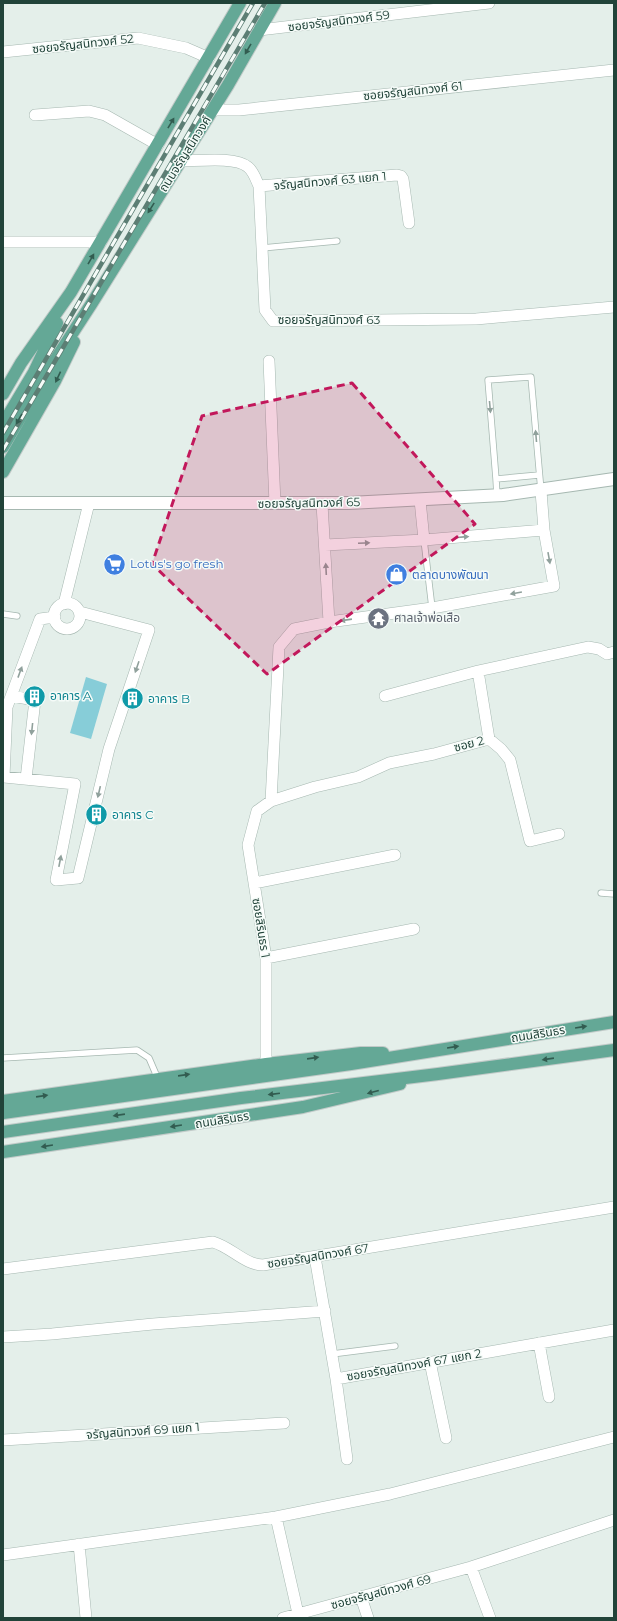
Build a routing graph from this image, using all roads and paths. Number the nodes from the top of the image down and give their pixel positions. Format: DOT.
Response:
graph roads {
  1 [pos="240,3"];
  2 [pos="275,3"];
  3 [pos="489,3"];
  4 [pos="259,30"];
  5 [pos="3,52"];
  6 [pos="209,58"];
  7 [pos="614,70"];
  8 [pos="212,110"];
  9 [pos="35,115"];
  10 [pos="158,145"];
  11 [pos="180,161"];
  12 [pos="259,186"];
  13 [pos="409,224"];
  14 [pos="337,241"];
  15 [pos="3,242"];
  16 [pos="101,242"];
  17 [pos="262,248"];
  18 [pos="71,292"];
  19 [pos="92,303"];
  20 [pos="614,307"];
  21 [pos="269,361"];
  22 [pos="3,394"];
  23 [pos="3,424"];
  24 [pos="3,447"];
  25 [pos="3,472"];
  26 [pos="539,475"];
  27 [pos="496,479"];
  28 [pos="614,479"];
  29 [pos="541,491"];
  30 [pos="496,496"];
  31 [pos="420,500"];
  32 [pos="3,503"];
  33 [pos="89,503"];
  34 [pos="275,504"];
  35 [pos="322,504"];
  36 [pos="544,530"];
  37 [pos="424,540"];
  38 [pos="325,545"];
  39 [pos="64,604"];
  40 [pos="432,608"];
  41 [pos="80,612"];
  42 [pos="3,614"];
  43 [pos="17,616"];
  44 [pos="54,617"];
  45 [pos="329,622"];
  46 [pos="614,652"];
  47 [pos="478,671"];
  48 [pos="11,696"];
  49 [pos="385,696"];
  50 [pos="489,739"];
  51 [pos="26,780"];
  52 [pos="271,801"];
  53 [pos="559,834"];
  54 [pos="395,855"];
  55 [pos="254,883"];
  56 [pos="600,893"];
  57 [pos="614,894"];
  58 [pos="414,929"];
  59 [pos="266,958"];
  60 [pos="614,1022"];
  61 [pos="614,1050"];
  62 [pos="414,1053"];
  63 [pos="3,1058"];
  64 [pos="266,1064"];
  65 [pos="438,1074"];
  66 [pos="158,1079"];
  67 [pos="3,1101"];
  68 [pos="3,1114"];
  69 [pos="3,1132"];
  70 [pos="3,1152"];
  71 [pos="614,1207"];
  72 [pos="315,1257"];
  73 [pos="3,1269"];
  74 [pos="325,1311"];
  75 [pos="614,1330"];
  76 [pos="3,1337"];
  77 [pos="539,1343"];
  78 [pos="396,1346"];
  79 [pos="332,1354"];
  80 [pos="430,1362"];
  81 [pos="336,1379"];
  82 [pos="548,1397"];
  83 [pos="284,1423"];
  84 [pos="614,1437"];
  85 [pos="446,1438"];
  86 [pos="3,1440"];
  87 [pos="347,1459"];
  88 [pos="276,1517"];
  89 [pos="614,1520"];
  90 [pos="79,1544"];
  91 [pos="3,1555"];
  92 [pos="471,1567"];
  93 [pos="362,1597"];
  94 [pos="298,1616"];
  95 [pos="86,1618"];
  96 [pos="283,1618"];
  97 [pos="368,1618"];
  98 [pos="490,1618"];
  1 -- 6 [label="main road"];
  2 -- 4 [label="main road, ถนนจรัญสนิทวงศ์"];
  3 -- 4 [label="street, ซอยจรัญสนิทวงศ์ 59"];
  4 -- 8 [label="main road, ถนนจรัญสนิทวงศ์, one-way"];
  5 -- 6 [label="street, ซอยจรัญสนิทวงศ์ 52"];
  10 -- 6 [label="main road, one-way"];
  7 -- 8 [label="street, ซอยจรัญสนิทวงศ์ 61"];
  8 -- 11 [label="main road, ถนนจรัญสนิทวงศ์"];
  9 -- 10 [label="street"];
  10 -- 16 [label="main road"];
  11 -- 12 [label="street, ซอยจรัญสนิทวงศ์ 63"];
  11 -- 19 [label="main road, ถนนจรัญสนิทวงศ์, one-way"];
  12 -- 13 [label="street, จรัญสนิทวงศ์ 63 แยก 1"];
  12 -- 17 [label="street, ซอยจรัญสนิทวงศ์ 63"];
  14 -- 17 [label="lane"];
  15 -- 16 [label="street"];
  18 -- 16 [label="main road, one-way"];
  17 -- 20 [label="street, ซอยจรัญสนิทวงศ์ 63"];
  18 -- 22 [label="main road"];
  18 -- 23 [label="main road"];
  19 -- 24 [label="main road, ถนนจรัญสนิทวงศ์, one-way"];
  19 -- 25 [label="main road, ถนนจรัญสนิทวงศ์, one-way"];
  21 -- 34 [label="street"];
  26 -- 27 [label="lane"];
  26 -- 27 [label="lane, one-way"];
  26 -- 29 [label="lane"];
  27 -- 30 [label="lane"];
  28 -- 29 [label="street, ซอยจรัญสนิทวงศ์ 65"];
  29 -- 30 [label="street, ซอยจรัญสนิทวงศ์ 65"];
  29 -- 36 [label="street"];
  30 -- 31 [label="street, ซอยจรัญสนิทวงศ์ 65"];
  31 -- 35 [label="street, ซอยจรัญสนิทวงศ์ 65"];
  31 -- 37 [label="street"];
  32 -- 33 [label="street, ซอยจรัญสนิทวงศ์ 65"];
  33 -- 34 [label="street, ซอยจรัญสนิทวงศ์ 65"];
  33 -- 39 [label="street"];
  34 -- 35 [label="street, ซอยจรัญสนิทวงศ์ 65"];
  35 -- 38 [label="street"];
  37 -- 36 [label="street, one-way"];
  36 -- 40 [label="street, one-way"];
  38 -- 37 [label="street, one-way"];
  37 -- 40 [label="lane"];
  45 -- 38 [label="street, one-way"];
  39 -- 41 [label="street"];
  39 -- 44 [label="street"];
  40 -- 45 [label="street, one-way"];
  41 -- 44 [label="street"];
  41 -- 51 [label="street, one-way"];
  42 -- 43 [label="lane"];
  48 -- 44 [label="street, one-way"];
  45 -- 52 [label="street"];
  46 -- 47 [label="street"];
  47 -- 49 [label="street"];
  47 -- 50 [label="street, ซอย 2"];
  48 -- 51 [label="street"];
  48 -- 51 [label="street, one-way"];
  50 -- 52 [label="street, ซอย 2"];
  50 -- 53 [label="street"];
  52 -- 55 [label="street, ซอยสิรินธร 1"];
  54 -- 55 [label="street"];
  55 -- 59 [label="street, ซอยสิรินธร 1"];
  56 -- 57 [label="lane"];
  58 -- 59 [label="street"];
  59 -- 64 [label="street, ซอยสิรินธร 1"];
  62 -- 60 [label="main road, ถนนสิรินธร, one-way"];
  61 -- 65 [label="main road, ถนนสิรินธร, one-way"];
  64 -- 62 [label="main road, ถนนสิรินธร, one-way"];
  62 -- 68 [label="main road, ถนนสิรินธร"];
  63 -- 66 [label="lane"];
  66 -- 64 [label="main road, ถนนสิรินธร, one-way"];
  65 -- 69 [label="main road, ถนนสิรินธร, one-way"];
  65 -- 70 [label="main road, ถนนสิรินธร, one-way"];
  67 -- 66 [label="main road, ถนนสิรินธร, one-way"];
  71 -- 72 [label="street, ซอยจรัญสนิทวงศ์ 67"];
  72 -- 73 [label="street, ซอยจรัญสนิทวงศ์ 67"];
  72 -- 74 [label="street, ซอยจรัญสนิทวงศ์ 67 แยก 2"];
  74 -- 76 [label="street"];
  74 -- 79 [label="street, ซอยจรัญสนิทวงศ์ 67 แยก 2"];
  75 -- 77 [label="street, ซอยจรัญสนิทวงศ์ 67 แยก 2"];
  77 -- 80 [label="street, ซอยจรัญสนิทวงศ์ 67 แยก 2"];
  77 -- 82 [label="street"];
  78 -- 79 [label="lane"];
  79 -- 81 [label="street, ซอยจรัญสนิทวงศ์ 67 แยก 2"];
  80 -- 81 [label="street, ซอยจรัญสนิทวงศ์ 67 แยก 2"];
  80 -- 85 [label="street"];
  81 -- 87 [label="street"];
  83 -- 86 [label="street, จรัญสนิทวงศ์ 69 แยก 1"];
  84 -- 88 [label="street"];
  88 -- 90 [label="street"];
  88 -- 94 [label="street"];
  89 -- 92 [label="street, ซอยจรัญสนิทวงศ์ 69"];
  90 -- 91 [label="street"];
  90 -- 95 [label="street"];
  92 -- 93 [label="street, ซอยจรัญสนิทวงศ์ 69"];
  92 -- 98 [label="street"];
  93 -- 94 [label="street, ซอยจรัญสนิทวงศ์ 69"];
  93 -- 97 [label="street"];
  94 -- 96 [label="street, ซอยจรัญสนิทวงศ์ 69"];
}
